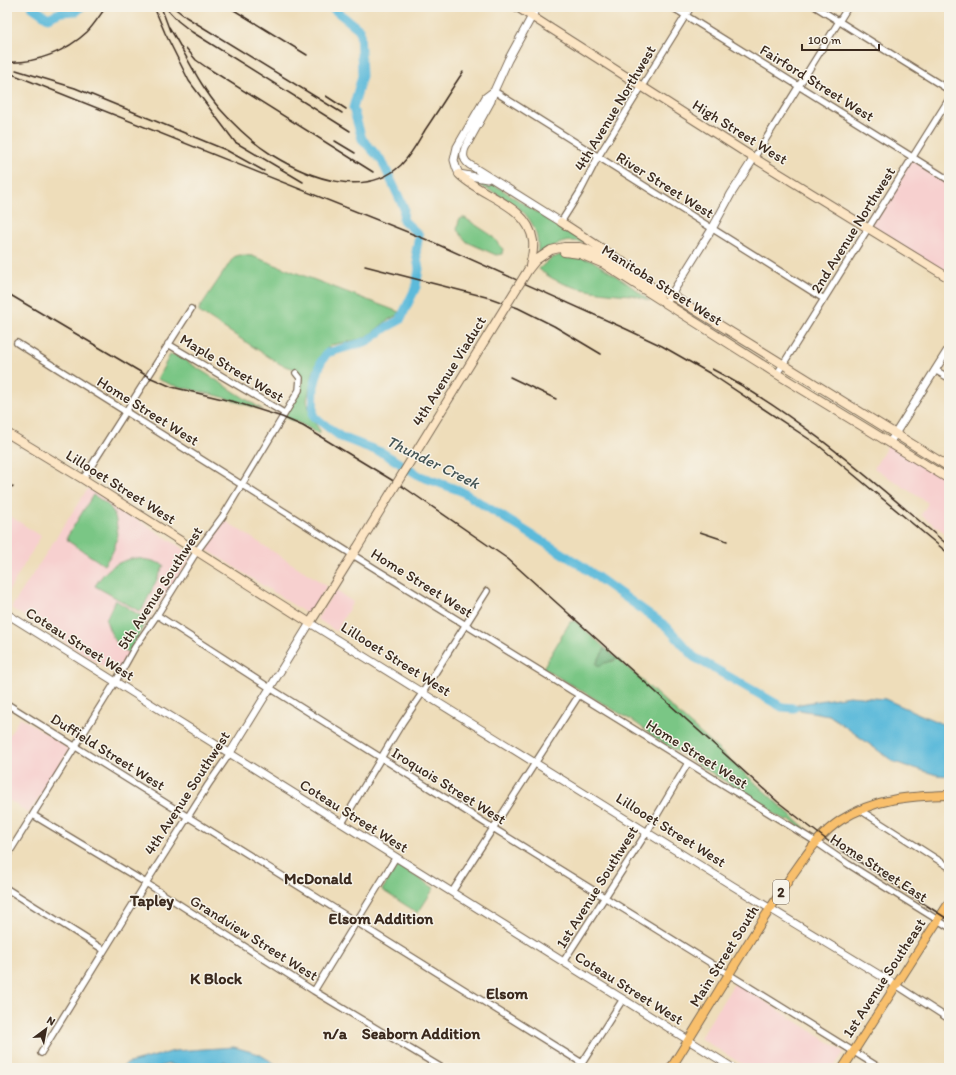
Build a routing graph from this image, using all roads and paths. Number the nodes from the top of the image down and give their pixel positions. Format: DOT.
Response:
graph roads {
  1 [pos="517,7"];
  2 [pos="537,7"];
  3 [pos="672,7"];
  4 [pos="691,7"];
  5 [pos="816,7"];
  6 [pos="848,7"];
  7 [pos="532,16"];
  8 [pos="686,16"];
  9 [pos="839,21"];
  10 [pos="798,85"];
  11 [pos="641,87"];
  12 [pos="949,90"];
  13 [pos="494,92"];
  14 [pos="949,99"];
  15 [pos="598,157"];
  16 [pos="913,157"];
  17 [pos="754,158"];
  18 [pos="459,174"];
  19 [pos="949,180"];
  20 [pos="495,182"];
  21 [pos="561,222"];
  22 [pos="868,228"];
  23 [pos="712,229"];
  24 [pos="529,268"];
  25 [pos="949,278"];
  26 [pos="670,295"];
  27 [pos="824,299"];
  28 [pos="666,303"];
  29 [pos="191,309"];
  30 [pos="17,343"];
  31 [pos="168,344"];
  32 [pos="949,348"];
  33 [pos="783,365"];
  34 [pos="936,370"];
  35 [pos="296,373"];
  36 [pos="777,374"];
  37 [pos="949,378"];
  38 [pos="126,412"];
  39 [pos="284,413"];
  40 [pos="7,433"];
  41 [pos="896,434"];
  42 [pos="890,442"];
  43 [pos="949,467"];
  44 [pos="83,479"];
  45 [pos="949,479"];
  46 [pos="242,485"];
  47 [pos="197,551"];
  48 [pos="355,551"];
  49 [pos="487,591"];
  50 [pos="7,614"];
  51 [pos="157,615"];
  52 [pos="310,623"];
  53 [pos="465,624"];
  54 [pos="116,681"];
  55 [pos="270,688"];
  56 [pos="423,692"];
  57 [pos="579,695"];
  58 [pos="7,704"];
  59 [pos="76,746"];
  60 [pos="230,753"];
  61 [pos="382,758"];
  62 [pos="535,762"];
  63 [pos="688,763"];
  64 [pos="949,794"];
  65 [pos="860,810"];
  66 [pos="33,815"];
  67 [pos="188,816"];
  68 [pos="342,823"];
  69 [pos="493,828"];
  70 [pos="646,832"];
  71 [pos="816,842"];
  72 [pos="7,856"];
  73 [pos="396,857"];
  74 [pos="949,867"];
  75 [pos="146,883"];
  76 [pos="7,889"];
  77 [pos="452,892"];
  78 [pos="604,897"];
  79 [pos="949,903"];
  80 [pos="770,909"];
  81 [pos="938,920"];
  82 [pos="356,922"];
  83 [pos="949,927"];
  84 [pos="104,950"];
  85 [pos="563,962"];
  86 [pos="729,974"];
  87 [pos="896,984"];
  88 [pos="314,991"];
  89 [pos="622,999"];
  90 [pos="949,1019"];
  91 [pos="688,1040"];
  92 [pos="853,1051"];
  93 [pos="41,1053"];
  94 [pos="581,1066"];
  95 [pos="442,1068"];
  96 [pos="671,1068"];
  97 [pos="733,1068"];
  98 [pos="843,1068"];
  99 [pos="880,1068"];
  1 -- 7 [label="main road, High Street West"];
  2 -- 7 [label="street"];
  3 -- 8 [label="street, Fairford Street West"];
  4 -- 8 [label="street, 4th Avenue Northwest"];
  5 -- 9 [label="street"];
  6 -- 9 [label="street"];
  7 -- 11 [label="main road, High Street West"];
  7 -- 13 [label="street"];
  8 -- 10 [label="street, Fairford Street West"];
  8 -- 11 [label="street, 4th Avenue Northwest"];
  9 -- 10 [label="street"];
  9 -- 12 [label="street"];
  10 -- 16 [label="street, Fairford Street West"];
  10 -- 17 [label="street"];
  11 -- 15 [label="street, 4th Avenue Northwest"];
  11 -- 17 [label="main road, High Street West"];
  13 -- 15 [label="street, River Street West"];
  13 -- 18 [label="street"];
  13 -- 20 [label="street"];
  14 -- 16 [label="street, 2nd Avenue Northwest"];
  15 -- 21 [label="street, 4th Avenue Northwest"];
  15 -- 23 [label="street, River Street West"];
  16 -- 19 [label="street, Fairford Street West"];
  16 -- 22 [label="street, 2nd Avenue Northwest"];
  17 -- 22 [label="main road, High Street West"];
  17 -- 23 [label="street"];
  18 -- 20 [label="street"];
  18 -- 24 [label="main road"];
  20 -- 21 [label="street"];
  21 -- 26 [label="main road"];
  22 -- 25 [label="main road, High Street West"];
  22 -- 27 [label="street, 2nd Avenue Northwest"];
  23 -- 26 [label="street"];
  23 -- 27 [label="street, River Street West"];
  24 -- 26 [label="main road, Manitoba Street West"];
  24 -- 28 [label="main road, Manitoba Street West"];
  24 -- 48 [label="main road, 4th Avenue Viaduct, bridge"];
  26 -- 28 [label="street"];
  26 -- 33 [label="main road, Manitoba Street West"];
  27 -- 33 [label="street, 2nd Avenue Northwest"];
  28 -- 36 [label="main road, Manitoba Street West"];
  29 -- 31 [label="street"];
  30 -- 38 [label="street, Home Street West"];
  31 -- 38 [label="street"];
  31 -- 39 [label="street, Maple Street West"];
  32 -- 34 [label="street"];
  33 -- 36 [label="street, 2nd Avenue Northwest"];
  33 -- 41 [label="main road, Manitoba Street West"];
  34 -- 37 [label="street"];
  34 -- 41 [label="street"];
  35 -- 39 [label="street, 5th Avenue Southwest"];
  36 -- 42 [label="main road, Manitoba Street West"];
  38 -- 44 [label="street"];
  38 -- 46 [label="street, Home Street West"];
  39 -- 46 [label="street, 5th Avenue Southwest"];
  40 -- 44 [label="main road, Lillooet Street West"];
  41 -- 42 [label="street"];
  41 -- 43 [label="main road, Manitoba Street West"];
  42 -- 45 [label="main road, Manitoba Street West"];
  44 -- 47 [label="main road, Lillooet Street West"];
  46 -- 47 [label="street, 5th Avenue Southwest"];
  46 -- 48 [label="street, Home Street West"];
  47 -- 51 [label="street, 5th Avenue Southwest"];
  47 -- 52 [label="main road, Lillooet Street West"];
  48 -- 52 [label="main road, 4th Avenue Southwest"];
  48 -- 53 [label="street, Home Street West"];
  49 -- 53 [label="street"];
  50 -- 54 [label="street, Coteau Street West"];
  51 -- 54 [label="street, 5th Avenue Southwest"];
  51 -- 55 [label="street, Iroquois Street West"];
  52 -- 55 [label="street, 4th Avenue Southwest"];
  52 -- 56 [label="street, Lillooet Street West"];
  53 -- 56 [label="street"];
  53 -- 57 [label="street, Home Street West"];
  54 -- 59 [label="street, 5th Avenue Southwest"];
  54 -- 60 [label="street, Coteau Street West"];
  55 -- 60 [label="street, 4th Avenue Southwest"];
  55 -- 61 [label="street, Iroquois Street West"];
  56 -- 61 [label="street"];
  56 -- 62 [label="street, Lillooet Street West"];
  57 -- 62 [label="street"];
  57 -- 63 [label="street, Home Street West"];
  58 -- 59 [label="street, Duffield Street West"];
  59 -- 66 [label="street, 5th Avenue Southwest"];
  59 -- 67 [label="street, Duffield Street West"];
  60 -- 67 [label="street, 4th Avenue Southwest"];
  60 -- 68 [label="street, Coteau Street West"];
  61 -- 68 [label="street"];
  61 -- 69 [label="street, Iroquois Street West"];
  62 -- 69 [label="street"];
  62 -- 70 [label="street, Lillooet Street West"];
  63 -- 70 [label="street, 1st Avenue Southwest"];
  63 -- 71 [label="street, Home Street West"];
  64 -- 65 [label="main road, Main Street South / 2"];
  65 -- 71 [label="main road, Main Street South / 2"];
  65 -- 74 [label="street"];
  66 -- 72 [label="street, 5th Avenue Southwest"];
  66 -- 75 [label="street, Grandview Street West"];
  67 -- 75 [label="street, 4th Avenue Southwest"];
  67 -- 82 [label="street, Duffield Street West"];
  68 -- 73 [label="street, Coteau Street West"];
  69 -- 77 [label="street"];
  69 -- 78 [label="street, Iroquois Street West"];
  70 -- 78 [label="street, 1st Avenue Southwest"];
  70 -- 80 [label="street, Lillooet Street West"];
  71 -- 80 [label="main road, Main Street South / 2"];
  71 -- 81 [label="street, Home Street East"];
  73 -- 77 [label="street, Coteau Street West"];
  73 -- 82 [label="street"];
  75 -- 84 [label="street, 4th Avenue Southwest"];
  75 -- 88 [label="street, Grandview Street West"];
  76 -- 84 [label="street"];
  77 -- 85 [label="street, Coteau Street West"];
  78 -- 85 [label="street, 1st Avenue Southwest"];
  78 -- 86 [label="street, Iroquois Street West"];
  79 -- 81 [label="main road, 1st Avenue Southeast"];
  80 -- 86 [label="main road, Main Street South / 2"];
  80 -- 87 [label="street, Lillooet Street West"];
  81 -- 83 [label="street, Home Street East"];
  81 -- 87 [label="main road, 1st Avenue Southeast"];
  82 -- 88 [label="street"];
  82 -- 94 [label="street, Duffield Street West"];
  84 -- 93 [label="street, 4th Avenue Southwest"];
  85 -- 89 [label="street, Coteau Street West"];
  86 -- 91 [label="main road, Main Street South / 2"];
  86 -- 92 [label="street, Iroquois Street West"];
  87 -- 90 [label="street"];
  87 -- 92 [label="main road, 1st Avenue Southeast"];
  88 -- 95 [label="street, Grandview Street West"];
  89 -- 91 [label="street, Coteau Street West"];
  89 -- 94 [label="street"];
  91 -- 96 [label="main road, Main Street South / 2"];
  91 -- 97 [label="street, Coteau Street West"];
  92 -- 98 [label="main road, 1st Avenue Southeast"];
  92 -- 99 [label="street, Iroquois Street West"];
}
